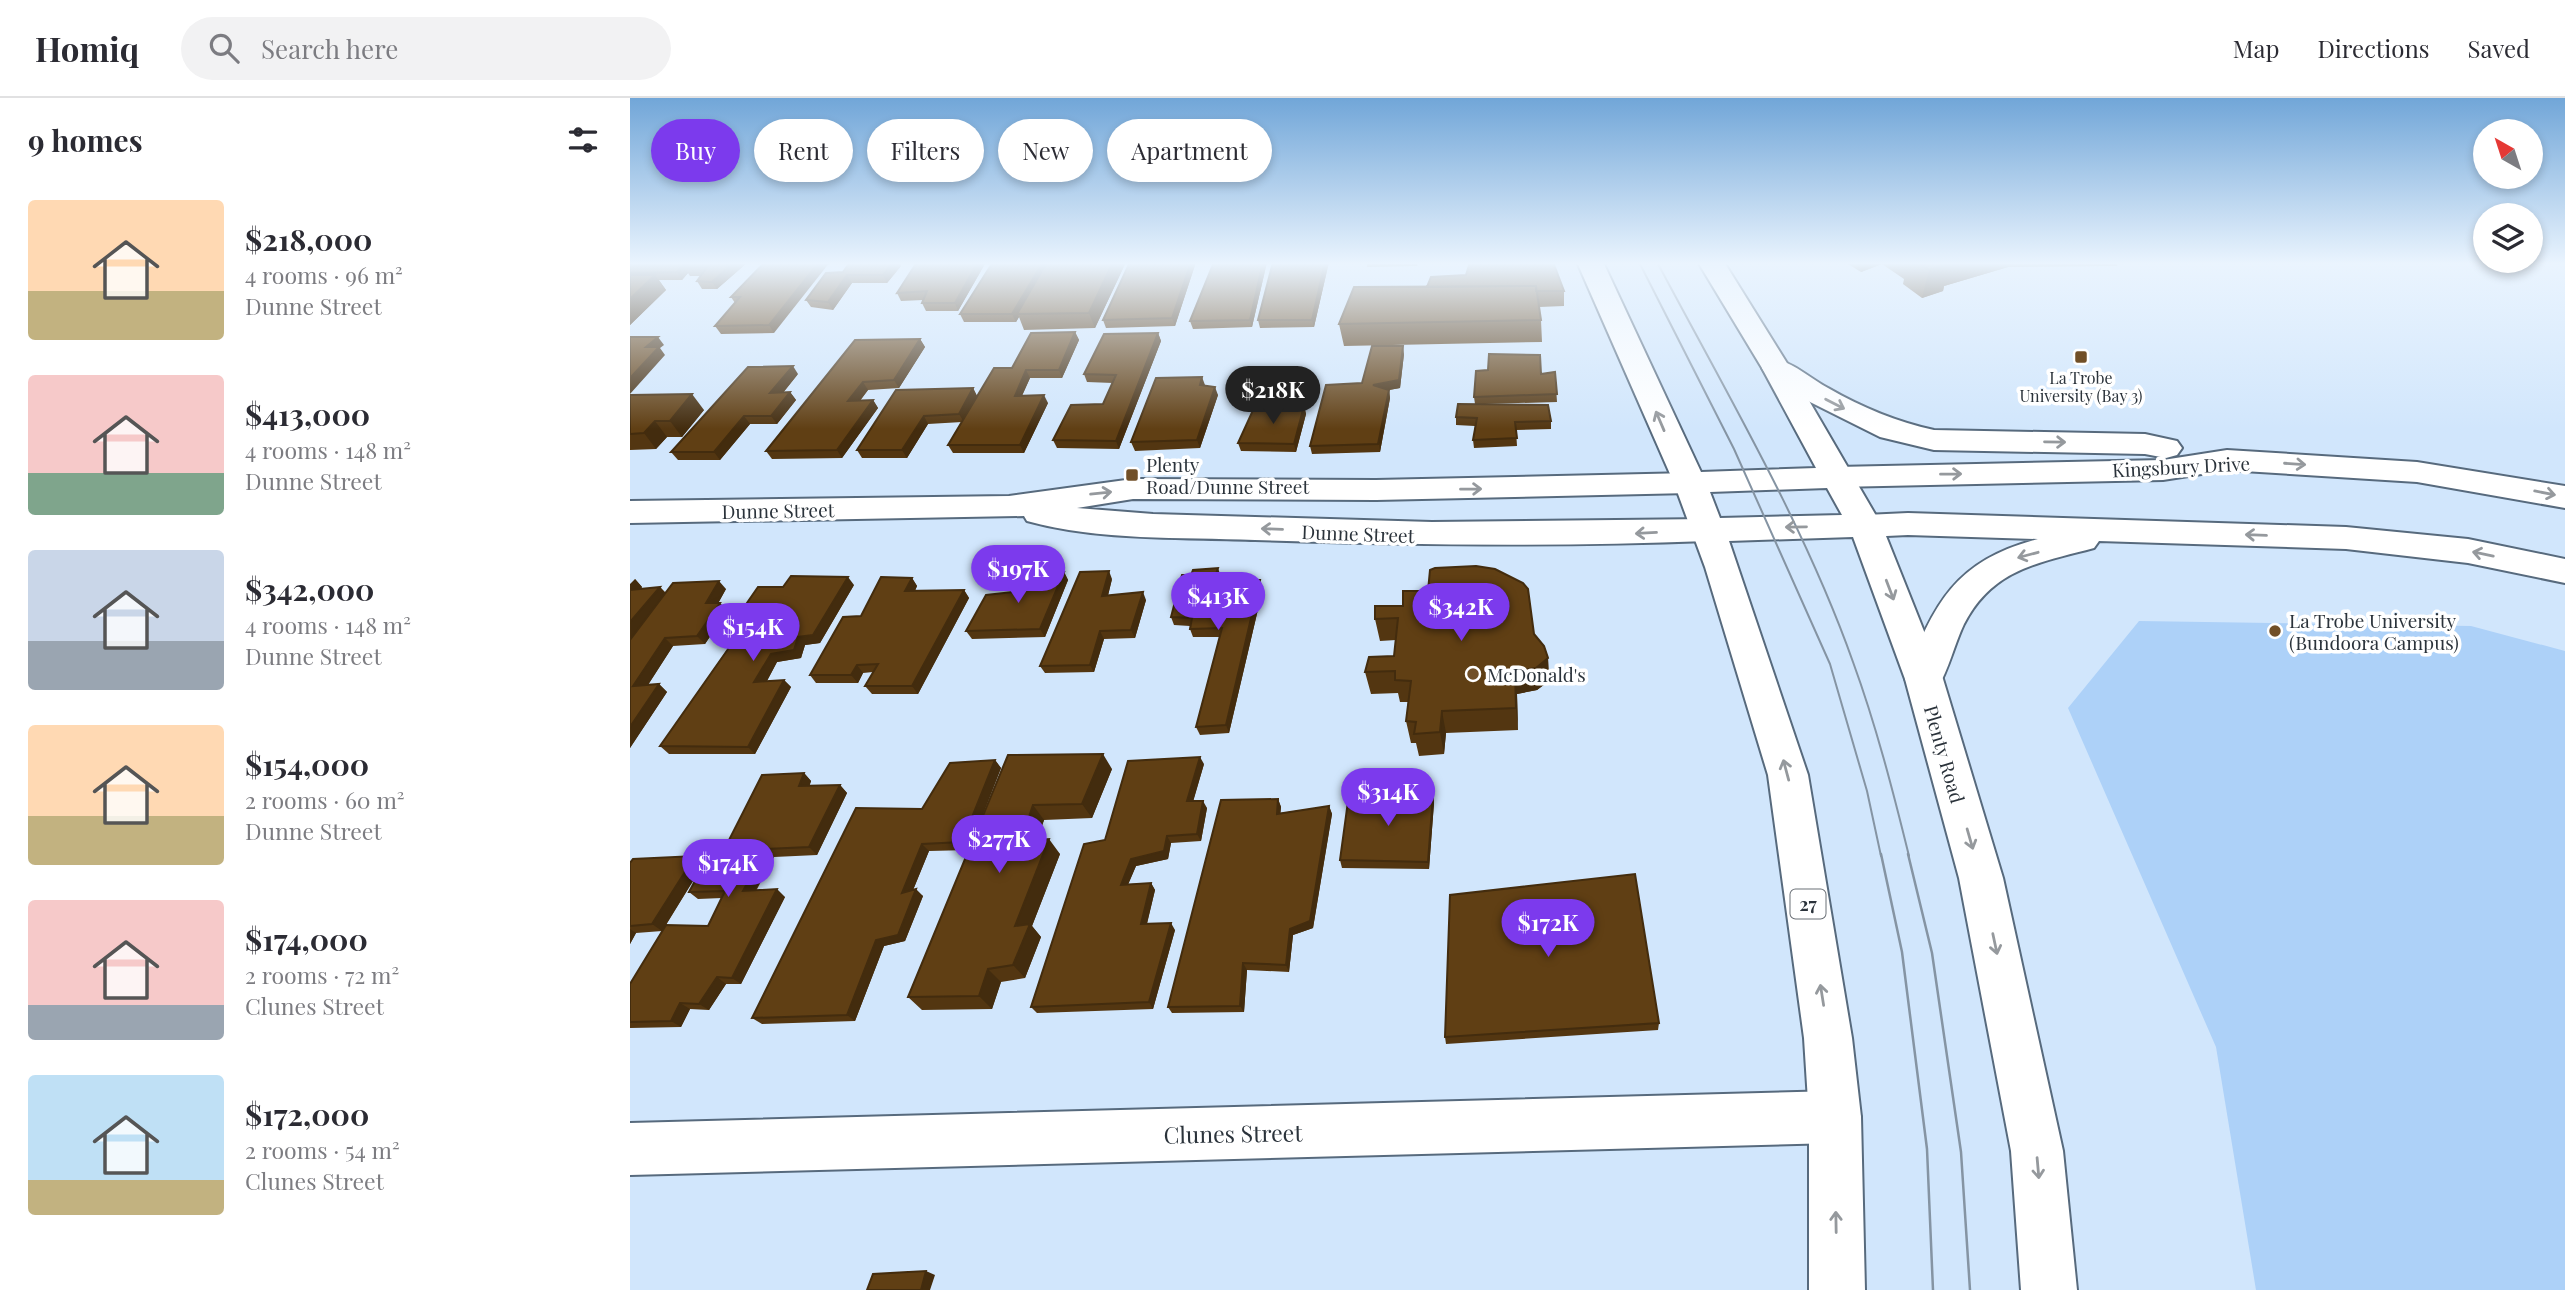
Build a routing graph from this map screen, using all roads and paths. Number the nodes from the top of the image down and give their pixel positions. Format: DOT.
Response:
graph roads {
  1 [pos="1615,318"];
  2 [pos="1745,318"];
  3 [pos="1776,368"];
  4 [pos="2227,460"];
  5 [pos="1837,477"];
  6 [pos="1690,483"];
  7 [pos="1278,489"];
  8 [pos="1376,491"];
  9 [pos="2565,497"];
  10 [pos="1009,507"];
  11 [pos="630,512"];
  12 [pos="1864,526"];
  13 [pos="1708,530"];
  14 [pos="1324,531"];
  15 [pos="2118,531"];
  16 [pos="1585,536"];
  17 [pos="2565,571"];
  18 [pos="1924,680"];
  19 [pos="1835,1117"];
  20 [pos="630,1149"];
  21 [pos="1837,1290"];
  22 [pos="2049,1290"];
  6 -- 1 [label="main road, 27, one-way"];
  2 -- 3 [label="main road, Plenty Road"];
  3 -- 4 [label="main road, one-way"];
  3 -- 5 [label="main road, Plenty Road"];
  5 -- 4 [label="main road, Kingsbury Drive, one-way"];
  4 -- 9 [label="main road, Kingsbury Drive, one-way"];
  5 -- 6 [label="main road, Kingsbury Drive"];
  5 -- 12 [label="main road, Plenty Road"];
  8 -- 6 [label="main road, Dunne Street, one-way"];
  6 -- 13 [label="main road, 27"];
  7 -- 8 [label="main road, Dunne Street"];
  10 -- 7 [label="main road, Dunne Street, one-way"];
  7 -- 14 [label="main road"];
  8 -- 16 [label="main road"];
  10 -- 11 [label="main road, Dunne Street"];
  14 -- 10 [label="main road, Dunne Street, one-way"];
  12 -- 13 [label="main road, Dunne Street, one-way"];
  12 -- 15 [label="main road"];
  12 -- 18 [label="main road, Plenty Road, one-way"];
  13 -- 16 [label="main road, Dunne Street, one-way"];
  19 -- 13 [label="main road, 27, one-way"];
  14 -- 16 [label="main road, Dunne Street"];
  17 -- 15 [label="main road, one-way"];
  15 -- 18 [label="main road, one-way"];
  18 -- 22 [label="main road, Plenty Road, one-way"];
  19 -- 20 [label="main road, Clunes Street"];
  21 -- 19 [label="main road, 27, one-way"];
}
